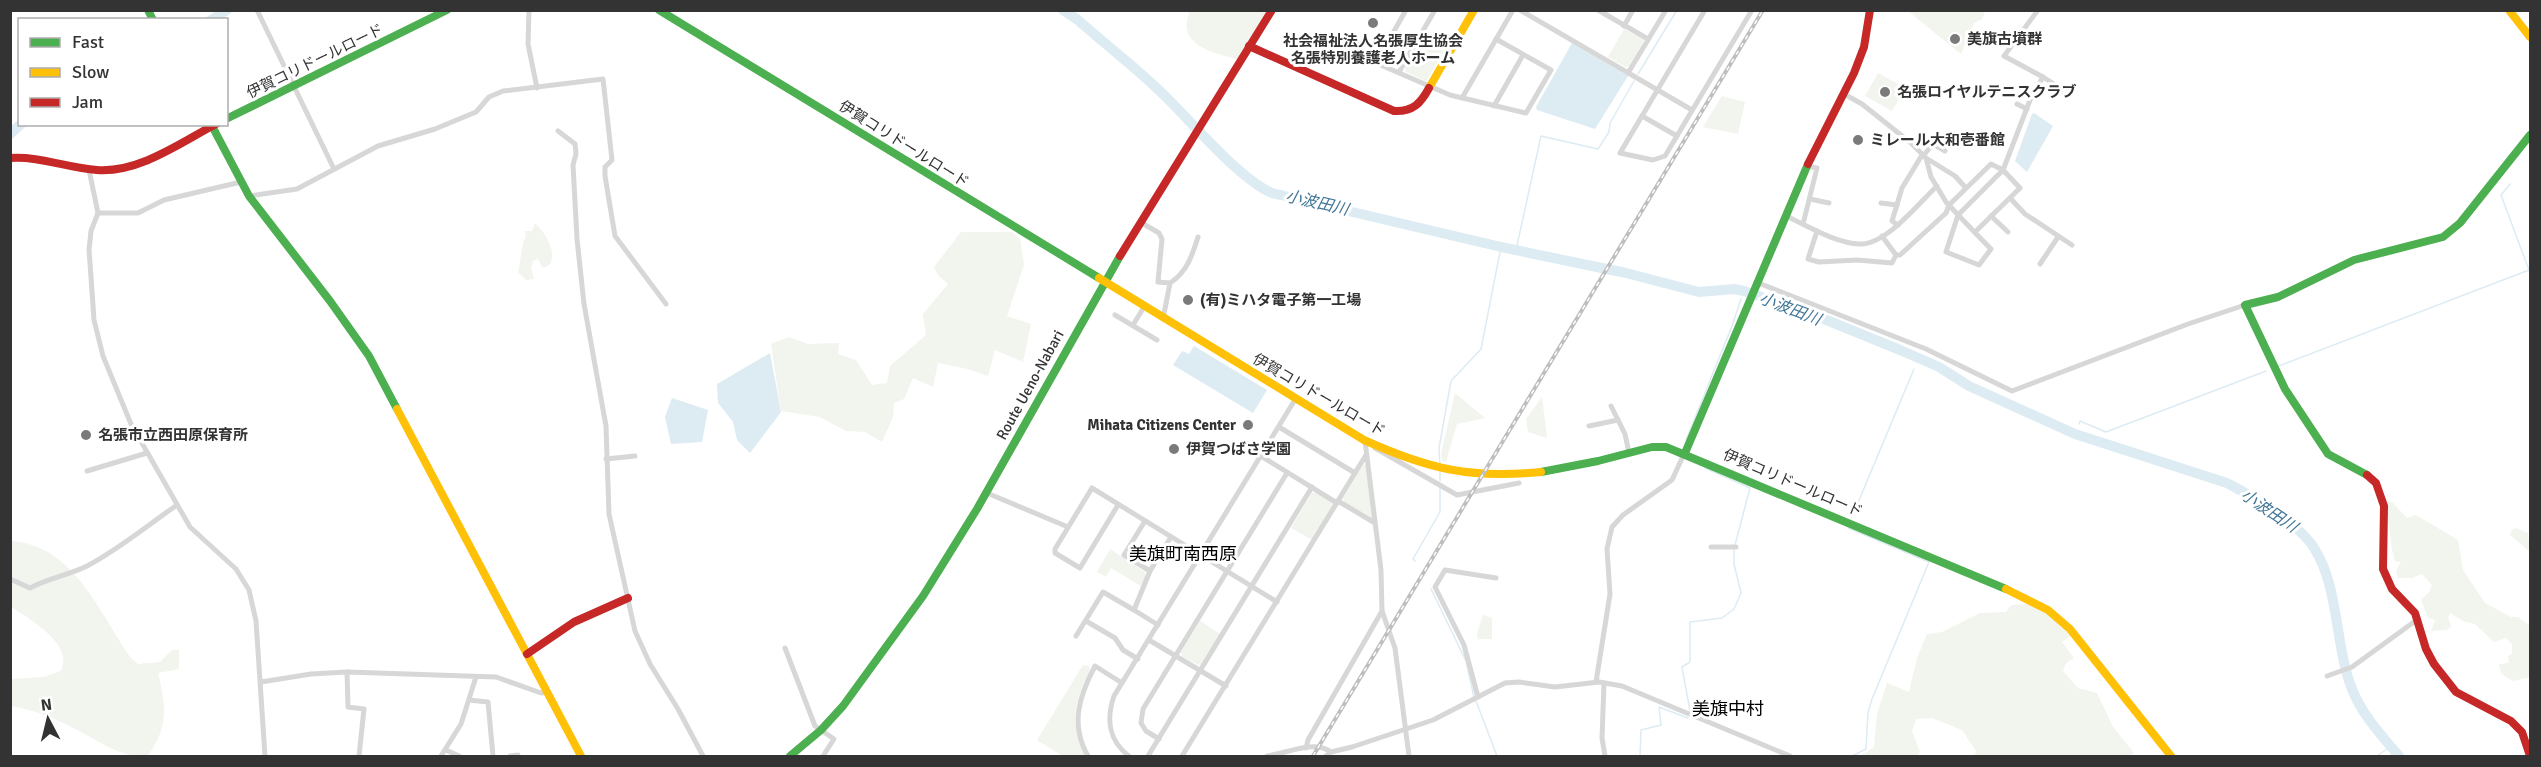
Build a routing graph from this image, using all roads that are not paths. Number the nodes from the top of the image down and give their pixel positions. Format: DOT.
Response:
graph roads {
  1 [pos="257,10"];
  2 [pos="447,10"];
  3 [pos="529,10"];
  4 [pos="659,10"];
  5 [pos="1272,10"];
  6 [pos="1407,10"];
  7 [pos="1435,10"];
  8 [pos="1474,10"];
  9 [pos="1513,10"];
  10 [pos="1520,10"];
  11 [pos="1598,10"];
  12 [pos="1633,10"];
  13 [pos="1666,10"];
  14 [pos="1705,10"];
  15 [pos="1870,10"];
  16 [pos="2038,10"];
  17 [pos="2510,10"];
  18 [pos="1749,12"];
  19 [pos="1624,26"];
  20 [pos="2530,37"];
  21 [pos="1497,39"];
  22 [pos="1648,39"];
  23 [pos="1249,46"];
  24 [pos="1523,55"];
  25 [pos="1399,72"];
  26 [pos="1628,73"];
  27 [pos="2043,77"];
  28 [pos="1431,86"];
  29 [pos="294,87"];
  30 [pos="537,88"];
  31 [pos="1657,90"];
  32 [pos="2062,90"];
  33 [pos="1844,94"];
  34 [pos="1462,98"];
  35 [pos="2017,104"];
  36 [pos="1494,105"];
  37 [pos="2027,109"];
  38 [pos="1692,110"];
  39 [pos="1642,116"];
  40 [pos="228,118"];
  41 [pos="211,126"];
  42 [pos="213,126"];
  43 [pos="558,131"];
  44 [pos="2530,135"];
  45 [pos="1677,136"];
  46 [pos="1945,151"];
  47 [pos="1924,157"];
  48 [pos="10,158"];
  49 [pos="1807,166"];
  50 [pos="334,169"];
  51 [pos="90,170"];
  52 [pos="2003,170"];
  53 [pos="241,182"];
  54 [pos="1936,186"];
  55 [pos="1966,188"];
  56 [pos="249,196"];
  57 [pos="2010,198"];
  58 [pos="1810,199"];
  59 [pos="1829,203"];
  60 [pos="1881,203"];
  61 [pos="1897,205"];
  62 [pos="1949,205"];
  63 [pos="98,213"];
  64 [pos="1958,215"];
  65 [pos="1786,216"];
  66 [pos="1991,216"];
  67 [pos="1140,222"];
  68 [pos="1803,224"];
  69 [pos="1898,225"];
  70 [pos="1817,231"];
  71 [pos="1975,232"];
  72 [pos="2008,232"];
  73 [pos="1882,236"];
  74 [pos="1198,237"];
  75 [pos="2058,237"];
  76 [pos="2072,246"];
  77 [pos="1896,255"];
  78 [pos="2044,262"];
  79 [pos="1104,282"];
  80 [pos="1170,283"];
  81 [pos="1754,285"];
  82 [pos="666,304"];
  83 [pos="2245,305"];
  84 [pos="1144,307"];
  85 [pos="1115,315"];
  86 [pos="1163,318"];
  87 [pos="1133,326"];
  88 [pos="1157,340"];
  89 [pos="1296,398"];
  90 [pos="1611,406"];
  91 [pos="1618,420"];
  92 [pos="1588,426"];
  93 [pos="1279,427"];
  94 [pos="1364,440"];
  95 [pos="147,453"];
  96 [pos="1629,453"];
  97 [pos="1684,453"];
  98 [pos="1367,454"];
  99 [pos="636,456"];
  100 [pos="1261,456"];
  101 [pos="606,459"];
  102 [pos="87,471"];
  103 [pos="1287,472"];
  104 [pos="1355,473"];
  105 [pos="1519,483"];
  106 [pos="1312,487"];
  107 [pos="987,493"];
  108 [pos="1338,502"];
  109 [pos="177,505"];
  110 [pos="1118,505"];
  111 [pos="1145,521"];
  112 [pos="1376,523"];
  113 [pos="1068,527"];
  114 [pos="1171,537"];
  115 [pos="1711,547"];
  116 [pos="1735,547"];
  117 [pos="1201,555"];
  118 [pos="1150,571"];
  119 [pos="1227,571"];
  120 [pos="1496,578"];
  121 [pos="10,579"];
  122 [pos="1252,586"];
  123 [pos="628,598"];
  124 [pos="1277,602"];
  125 [pos="1134,610"];
  126 [pos="1382,611"];
  127 [pos="2418,619"];
  128 [pos="1086,621"];
  129 [pos="1158,625"];
  130 [pos="1076,636"];
  131 [pos="1149,640"];
  132 [pos="785,648"];
  133 [pos="527,654"];
  134 [pos="1176,656"];
  135 [pos="1138,659"];
  136 [pos="1200,670"];
  137 [pos="347,672"];
  138 [pos="2327,676"];
  139 [pos="476,677"];
  140 [pos="261,682"];
  141 [pos="1596,682"];
  142 [pos="1122,683"];
  143 [pos="1605,683"];
  144 [pos="1226,686"];
  145 [pos="547,692"];
  146 [pos="1476,698"];
  147 [pos="469,700"];
  148 [pos="821,730"];
  149 [pos="1405,730"];
  150 [pos="1159,739"];
  151 [pos="1306,748"];
  152 [pos="446,750"];
  153 [pos="1184,754"];
  154 [pos="2528,754"];
  155 [pos="518,755"];
  156 [pos="1328,755"];
  157 [pos="265,756"];
  158 [pos="359,756"];
  159 [pos="441,756"];
  160 [pos="459,756"];
  161 [pos="493,756"];
  162 [pos="510,756"];
  163 [pos="582,756"];
  164 [pos="703,756"];
  165 [pos="790,756"];
  166 [pos="823,756"];
  167 [pos="1089,756"];
  168 [pos="1129,756"];
  169 [pos="1148,756"];
  170 [pos="1193,756"];
  171 [pos="1267,756"];
  172 [pos="1409,756"];
  173 [pos="1605,756"];
  174 [pos="1790,756"];
  175 [pos="2171,756"];
  1 -- 29 [label="street"];
  2 -- 29 [label="street, 伊賀コリドールロード"];
  3 -- 30 [label="street"];
  4 -- 79 [label="street, 伊賀コリドールロード"];
  5 -- 23 [label="street, Route Ueno-Nabari"];
  6 -- 25 [label="street"];
  7 -- 25 [label="street"];
  8 -- 28 [label="street"];
  9 -- 21 [label="street"];
  10 -- 26 [label="street"];
  11 -- 19 [label="street"];
  12 -- 19 [label="street"];
  13 -- 22 [label="street"];
  14 -- 31 [label="street"];
  15 -- 33 [label="street"];
  16 -- 27 [label="street"];
  17 -- 20 [label="street"];
  18 -- 38 [label="street"];
  19 -- 22 [label="street"];
  21 -- 24 [label="street"];
  21 -- 34 [label="street"];
  22 -- 26 [label="street"];
  23 -- 28 [label="street"];
  23 -- 67 [label="street, Route Ueno-Nabari"];
  24 -- 36 [label="street"];
  24 -- 36 [label="street"];
  25 -- 28 [label="street"];
  26 -- 31 [label="street"];
  27 -- 32 [label="street"];
  27 -- 37 [label="street"];
  28 -- 34 [label="street"];
  29 -- 40 [label="street, 伊賀コリドールロード"];
  29 -- 50 [label="street"];
  30 -- 50 [label="street"];
  30 -- 82 [label="street"];
  31 -- 38 [label="street"];
  31 -- 39 [label="street"];
  33 -- 47 [label="street"];
  33 -- 49 [label="street"];
  34 -- 36 [label="street"];
  35 -- 37 [label="street"];
  37 -- 52 [label="street"];
  38 -- 45 [label="street"];
  39 -- 45 [label="street"];
  39 -- 45 [label="street"];
  41 -- 51 [label="street"];
  42 -- 53 [label="street"];
  43 -- 101 [label="street"];
  44 -- 83 [label="street"];
  46 -- 47 [label="street"];
  47 -- 54 [label="street"];
  47 -- 55 [label="street"];
  47 -- 61 [label="street"];
  48 -- 51 [label="street"];
  49 -- 58 [label="street"];
  49 -- 65 [label="street"];
  50 -- 56 [label="street"];
  51 -- 63 [label="street"];
  52 -- 55 [label="street"];
  52 -- 57 [label="street"];
  52 -- 64 [label="street"];
  53 -- 56 [label="street"];
  53 -- 63 [label="street"];
  54 -- 62 [label="street"];
  54 -- 69 [label="street"];
  55 -- 62 [label="street"];
  56 -- 133 [label="street"];
  57 -- 66 [label="street"];
  57 -- 75 [label="street"];
  58 -- 59 [label="street"];
  58 -- 68 [label="street"];
  60 -- 61 [label="street"];
  61 -- 69 [label="street"];
  62 -- 64 [label="street"];
  62 -- 77 [label="street"];
  63 -- 95 [label="street"];
  64 -- 71 [label="street"];
  64 -- 71 [label="street"];
  65 -- 68 [label="street"];
  65 -- 81 [label="street"];
  66 -- 71 [label="street"];
  66 -- 72 [label="street"];
  67 -- 79 [label="street, Route Ueno-Nabari"];
  67 -- 80 [label="street"];
  68 -- 70 [label="street"];
  69 -- 73 [label="street"];
  70 -- 73 [label="street"];
  70 -- 77 [label="street"];
  73 -- 77 [label="street"];
  74 -- 80 [label="street"];
  75 -- 76 [label="street"];
  75 -- 78 [label="street"];
  79 -- 84 [label="street, 伊賀コリドールロード"];
  79 -- 107 [label="street, Route Ueno-Nabari"];
  80 -- 86 [label="street"];
  81 -- 83 [label="street"];
  81 -- 97 [label="street"];
  83 -- 127 [label="street"];
  84 -- 86 [label="street, 伊賀コリドールロード"];
  84 -- 87 [label="street"];
  85 -- 87 [label="street"];
  86 -- 89 [label="street, 伊賀コリドールロード"];
  87 -- 88 [label="street"];
  89 -- 93 [label="street"];
  89 -- 94 [label="street, 伊賀コリドールロード"];
  90 -- 91 [label="street"];
  91 -- 92 [label="street"];
  91 -- 96 [label="street"];
  93 -- 100 [label="street"];
  93 -- 104 [label="street"];
  94 -- 96 [label="street, 伊賀コリドールロード"];
  94 -- 98 [label="street"];
  94 -- 105 [label="street"];
  95 -- 102 [label="street"];
  95 -- 109 [label="street"];
  96 -- 97 [label="street, 伊賀コリドールロード"];
  97 -- 141 [label="street"];
  97 -- 175 [label="street, 伊賀コリドールロード"];
  98 -- 104 [label="street"];
  98 -- 112 [label="street"];
  99 -- 101 [label="street"];
  100 -- 103 [label="street"];
  100 -- 117 [label="street"];
  101 -- 123 [label="street"];
  103 -- 106 [label="street"];
  103 -- 119 [label="street"];
  104 -- 108 [label="street"];
  106 -- 108 [label="street"];
  106 -- 122 [label="street"];
  107 -- 113 [label="street"];
  107 -- 148 [label="street, Route Ueno-Nabari"];
  108 -- 112 [label="street"];
  108 -- 124 [label="street"];
  109 -- 121 [label="street"];
  109 -- 140 [label="street"];
  110 -- 111 [label="street"];
  110 -- 113 [label="street"];
  110 -- 113 [label="street"];
  111 -- 114 [label="street"];
  111 -- 118 [label="street"];
  112 -- 126 [label="street"];
  114 -- 117 [label="street"];
  114 -- 118 [label="street"];
  115 -- 116 [label="street"];
  117 -- 119 [label="street"];
  117 -- 129 [label="street"];
  118 -- 125 [label="street"];
  119 -- 122 [label="street"];
  119 -- 134 [label="street"];
  120 -- 146 [label="street"];
  122 -- 124 [label="street"];
  122 -- 136 [label="street"];
  123 -- 133 [label="street"];
  123 -- 164 [label="street"];
  124 -- 144 [label="street"];
  125 -- 128 [label="street"];
  125 -- 129 [label="street"];
  126 -- 149 [label="street"];
  126 -- 151 [label="street"];
  127 -- 138 [label="street"];
  127 -- 154 [label="street"];
  128 -- 130 [label="street"];
  128 -- 135 [label="street"];
  129 -- 131 [label="street"];
  131 -- 134 [label="street"];
  131 -- 135 [label="street"];
  132 -- 148 [label="street"];
  133 -- 145 [label="street"];
  134 -- 136 [label="street"];
  134 -- 150 [label="street"];
  135 -- 142 [label="street"];
  136 -- 144 [label="street"];
  136 -- 150 [label="street"];
  137 -- 139 [label="street"];
  137 -- 140 [label="street"];
  137 -- 158 [label="street"];
  139 -- 145 [label="street"];
  139 -- 147 [label="street"];
  140 -- 157 [label="street"];
  141 -- 143 [label="street"];
  141 -- 146 [label="street"];
  142 -- 167 [label="street"];
  142 -- 168 [label="street"];
  143 -- 173 [label="street"];
  143 -- 174 [label="street"];
  144 -- 153 [label="street"];
  145 -- 163 [label="street"];
  146 -- 149 [label="street"];
  147 -- 152 [label="street"];
  147 -- 161 [label="street"];
  148 -- 165 [label="street, Route Ueno-Nabari"];
  148 -- 166 [label="street"];
  149 -- 156 [label="street"];
  149 -- 172 [label="street"];
  150 -- 169 [label="street"];
  151 -- 156 [label="street"];
  151 -- 171 [label="street"];
  152 -- 159 [label="street"];
  152 -- 160 [label="street"];
  153 -- 170 [label="street"];
  155 -- 162 [label="street"];
}
